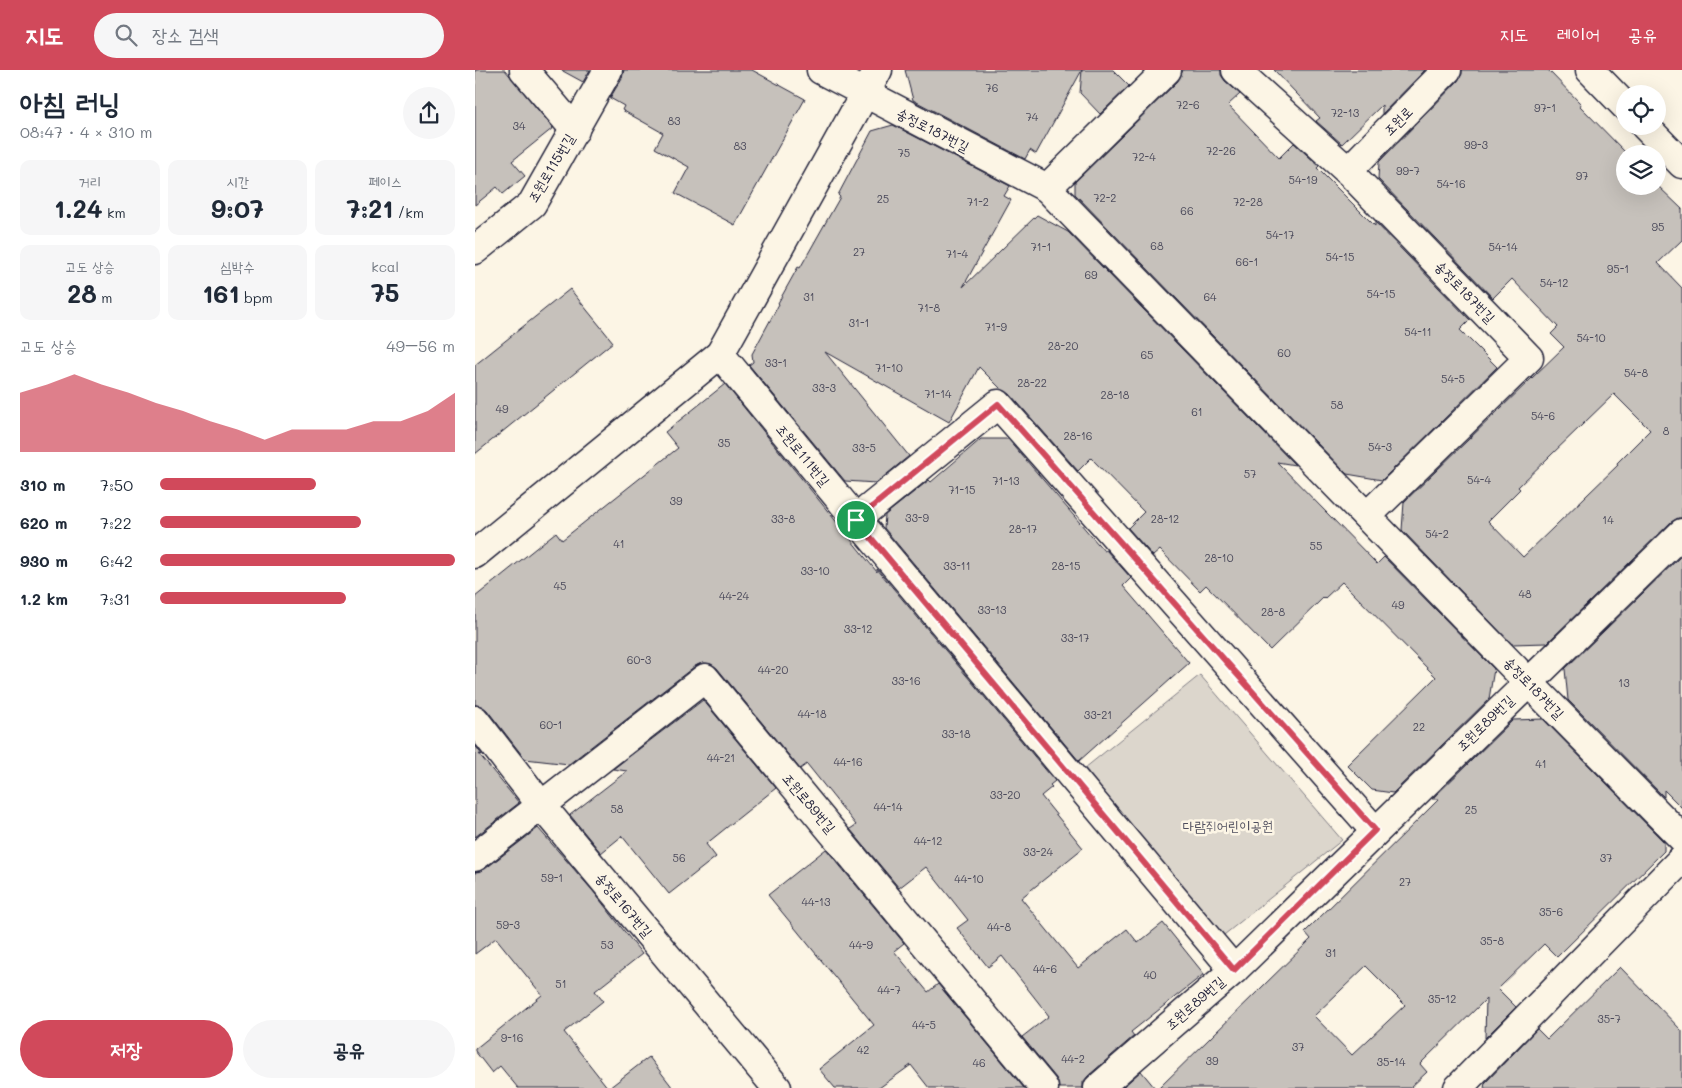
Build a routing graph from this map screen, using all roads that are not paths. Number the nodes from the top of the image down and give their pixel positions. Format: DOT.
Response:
graph roads {
  1 [pos="524,70"];
  2 [pos="608,70"];
  3 [pos="821,70"];
  4 [pos="878,70"];
  5 [pos="1167,70"];
  6 [pos="1236,70"];
  7 [pos="1447,70"];
  8 [pos="1590,70"];
  9 [pos="865,94"];
  10 [pos="1616,97"];
  11 [pos="575,130"];
  12 [pos="1654,135"];
  13 [pos="1682,164"];
  14 [pos="1348,171"];
  15 [pos="1047,188"];
  16 [pos="475,250"];
  17 [pos="720,354"];
  18 [pos="1367,516"];
  19 [pos="856,520"];
  20 [pos="1682,533"];
  21 [pos="475,554"];
  22 [pos="1528,682"];
  23 [pos="475,720"];
  24 [pos="541,805"];
  25 [pos="1375,830"];
  26 [pos="1682,838"];
  27 [pos="475,857"];
  28 [pos="1682,859"];
  29 [pos="1234,970"];
  30 [pos="1464,1086"];
  31 [pos="777,1088"];
  32 [pos="1044,1088"];
  33 [pos="1098,1088"];
  1 -- 11 [label="street"];
  2 -- 11 [label="street, 조원로115번길"];
  3 -- 9 [label="street, 송정로187번길"];
  4 -- 9 [label="street"];
  5 -- 15 [label="street"];
  6 -- 14 [label="street, 송정로187번길"];
  7 -- 14 [label="street, 조원로"];
  8 -- 10 [label="street"];
  9 -- 15 [label="street, 송정로187번길"];
  9 -- 17 [label="street"];
  11 -- 16 [label="street, 조원로115번길"];
  12 -- 13 [label="street"];
  14 -- 18 [label="street, 송정로187번길"];
  15 -- 18 [label="street, 송정로187번길"];
  17 -- 19 [label="street, 조원로111번길"];
  17 -- 21 [label="street"];
  18 -- 22 [label="street, 송정로187번길"];
  19 -- 25 [label="street"];
  19 -- 29 [label="street, 조원로111번길"];
  20 -- 22 [label="street, 조원로89번길"];
  22 -- 25 [label="street, 조원로89번길"];
  22 -- 26 [label="street, 송정로187번길"];
  23 -- 24 [label="street, 송정로167번길"];
  24 -- 27 [label="street"];
  24 -- 31 [label="street, 송정로167번길"];
  24 -- 32 [label="street, 조원로89번길"];
  25 -- 29 [label="street, 조원로89번길"];
  28 -- 30 [label="street"];
  29 -- 33 [label="street, 조원로89번길"];
}
